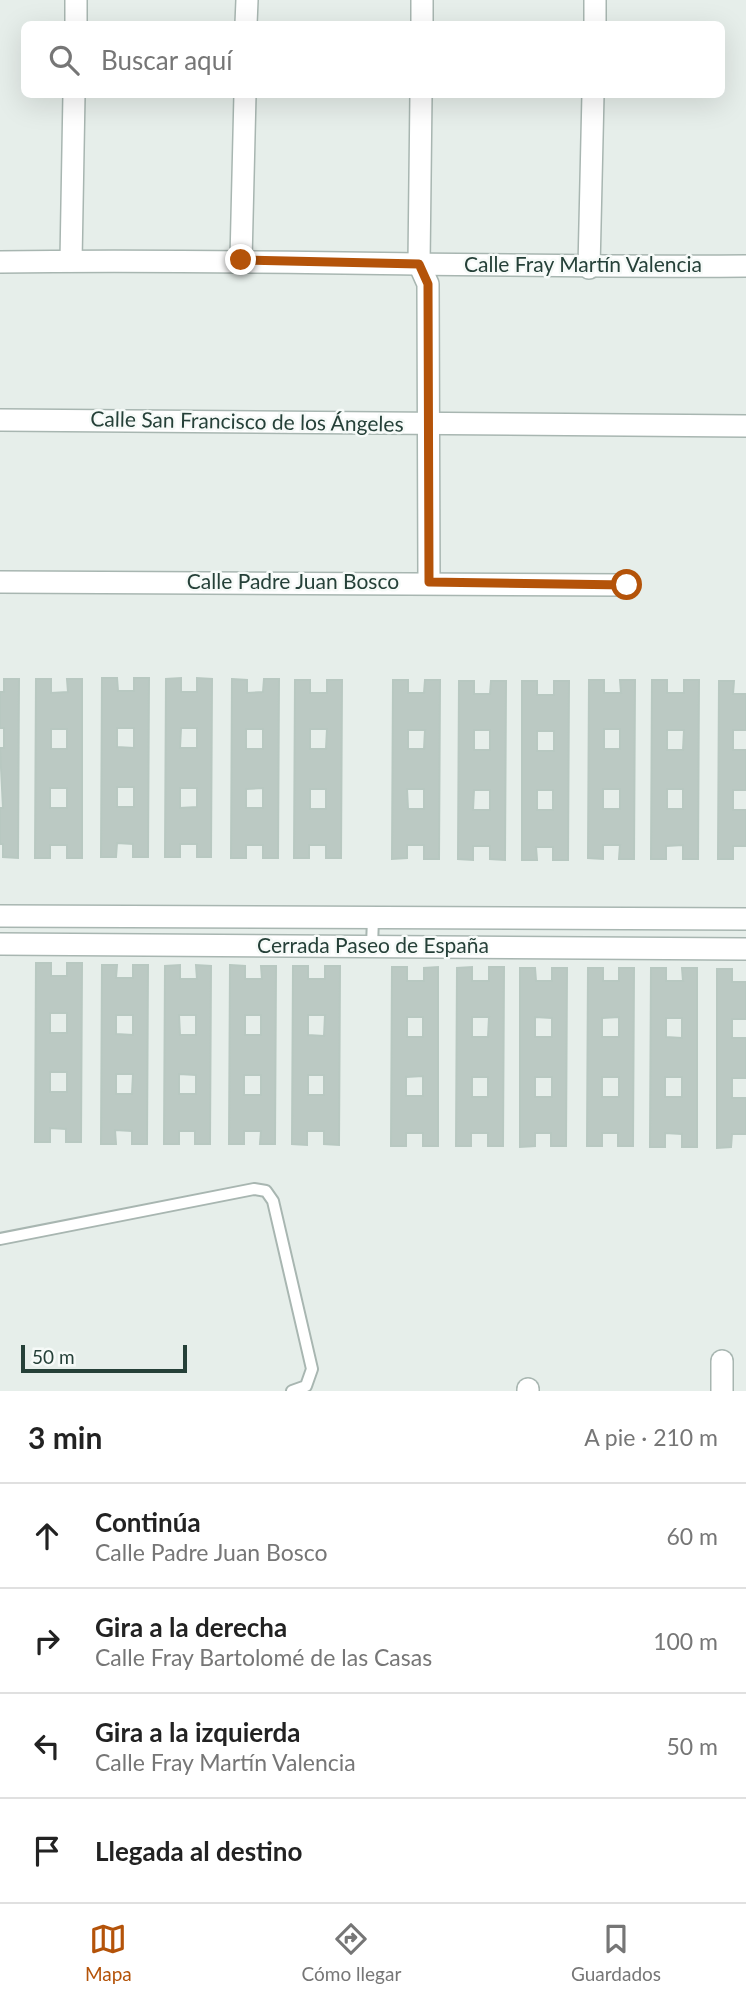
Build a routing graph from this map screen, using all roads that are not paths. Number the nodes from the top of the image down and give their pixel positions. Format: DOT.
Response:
graph roads {
  1 [pos="76,0"];
  2 [pos="247,0"];
  3 [pos="422,0"];
  4 [pos="595,0"];
  5 [pos="76,21"];
  6 [pos="246,21"];
  7 [pos="422,21"];
  8 [pos="595,21"];
  9 [pos="74,98"];
  10 [pos="245,98"];
  11 [pos="421,98"];
  12 [pos="593,98"];
  13 [pos="241,260"];
  14 [pos="71,261"];
  15 [pos="0,262"];
  16 [pos="419,264"];
  17 [pos="746,266"];
  18 [pos="589,268"];
  19 [pos="0,420"];
  20 [pos="429,424"];
  21 [pos="746,426"];
  22 [pos="0,582"];
  23 [pos="429,582"];
  24 [pos="627,585"];
  25 [pos="0,916"];
  26 [pos="373,918"];
  27 [pos="746,919"];
  28 [pos="0,944"];
  29 [pos="372,946"];
  30 [pos="746,949"];
  31 [pos="0,1239"];
  32 [pos="722,1361"];
  33 [pos="292,1391"];
  34 [pos="722,1391"];
  1 -- 5 [label="street"];
  2 -- 6 [label="street"];
  3 -- 7 [label="street"];
  4 -- 8 [label="street"];
  9 -- 14 [label="street"];
  10 -- 13 [label="street"];
  11 -- 16 [label="street"];
  12 -- 18 [label="street"];
  13 -- 14 [label="street, Calle Fray Martín Valencia"];
  13 -- 16 [label="street, Calle Fray Martín Valencia"];
  14 -- 15 [label="street, Calle Fray Martín Valencia"];
  16 -- 18 [label="street, Calle Fray Martín Valencia"];
  16 -- 20 [label="street"];
  17 -- 18 [label="street, Calle Fray Martín Valencia"];
  19 -- 20 [label="street, Calle San Francisco de los Ángeles"];
  20 -- 21 [label="street, Calle San Francisco de los Ángeles"];
  20 -- 23 [label="street"];
  22 -- 23 [label="street, Calle Padre Juan Bosco"];
  23 -- 24 [label="street, Calle Padre Juan Bosco"];
  25 -- 26 [label="street, Cerrada Paseo de España"];
  26 -- 27 [label="street, Cerrada Paseo de España"];
  26 -- 29 [label="lane"];
  28 -- 29 [label="street, Cerrada Paseo de España"];
  29 -- 30 [label="street, Cerrada Paseo de España"];
  31 -- 33 [label="lane"];
  32 -- 34 [label="street"];
}
